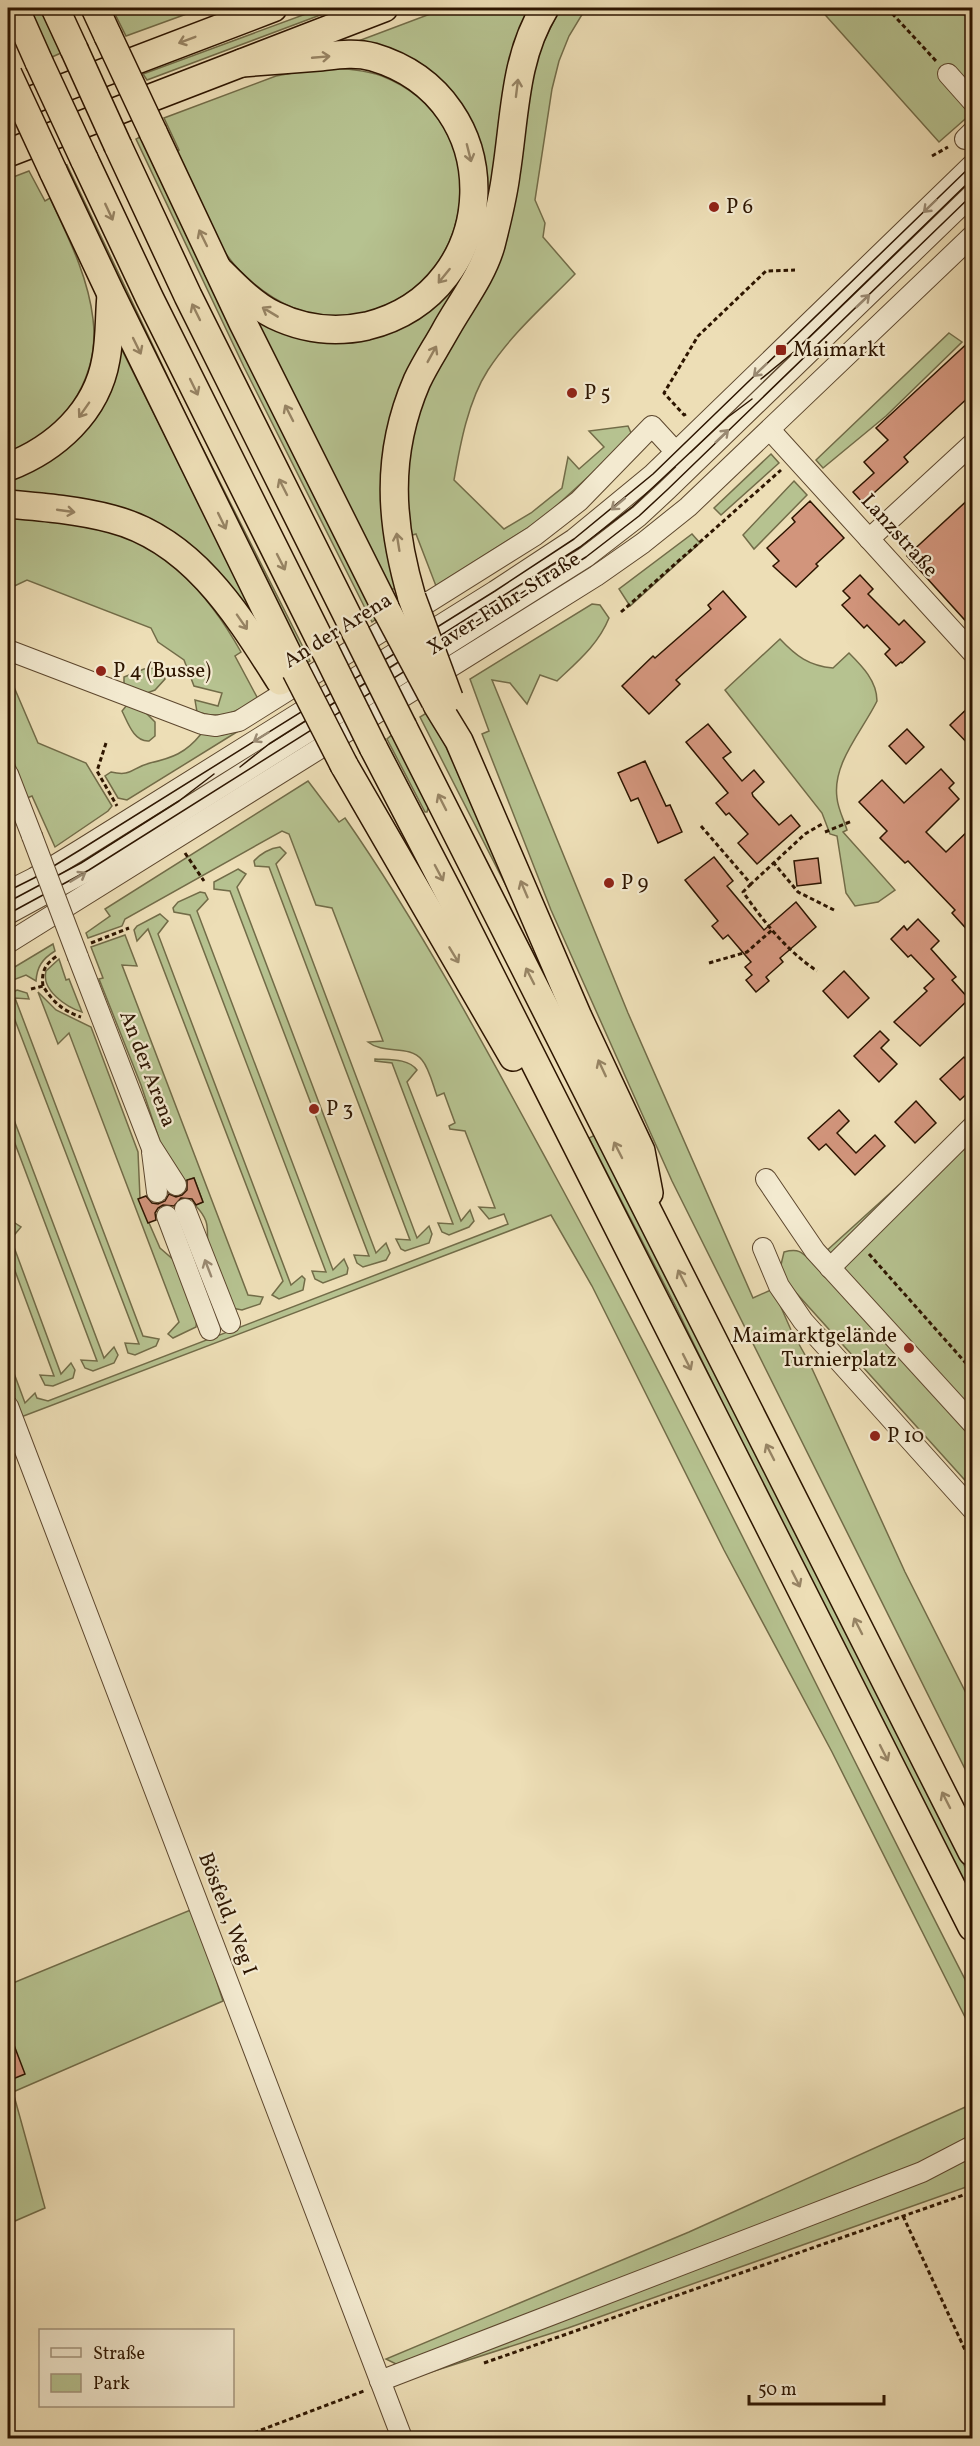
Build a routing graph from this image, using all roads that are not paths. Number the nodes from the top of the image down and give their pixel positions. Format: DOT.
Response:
graph roads {
  1 [pos="15,8"];
  2 [pos="55,8"];
  3 [pos="95,8"];
  4 [pos="273,8"];
  5 [pos="384,8"];
  6 [pos="545,8"];
  7 [pos="248,13"];
  8 [pos="242,63"];
  9 [pos="8,74"];
  10 [pos="948,74"];
  11 [pos="972,101"];
  12 [pos="8,109"];
  13 [pos="8,153"];
  14 [pos="972,165"];
  15 [pos="972,195"];
  16 [pos="972,236"];
  17 [pos="218,269"];
  18 [pos="111,294"];
  19 [pos="770,430"];
  20 [pos="972,444"];
  21 [pos="676,452"];
  22 [pos="8,466"];
  23 [pos="690,468"];
  24 [pos="709,488"];
  25 [pos="8,504"];
  26 [pos="869,539"];
  27 [pos="8,650"];
  28 [pos="972,652"];
  29 [pos="288,676"];
  30 [pos="443,701"];
  31 [pos="8,774"];
  32 [pos="8,891"];
  33 [pos="8,914"];
  34 [pos="8,943"];
  35 [pos="571,1134"];
  36 [pos="970,1134"];
  37 [pos="766,1179"];
  38 [pos="166,1188"];
  39 [pos="654,1221"];
  40 [pos="763,1248"];
  41 [pos="830,1268"];
  42 [pos="230,1323"];
  43 [pos="210,1330"];
  44 [pos="8,1406"];
  45 [pos="972,1423"];
  46 [pos="972,1509"];
  47 [pos="972,1852"];
  48 [pos="972,1927"];
  49 [pos="972,2146"];
  50 [pos="380,2381"];
  51 [pos="402,2439"];
  1 -- 35 [label="highway, one-way, bridge"];
  39 -- 2 [label="highway, one-way, bridge"];
  17 -- 3 [label="highway, one-way, bridge"];
  4 -- 7 [label="highway"];
  5 -- 8 [label="highway"];
  30 -- 6 [label="highway, one-way, bridge"];
  7 -- 12 [label="highway, one-way"];
  8 -- 13 [label="highway"];
  8 -- 17 [label="highway, one-way"];
  9 -- 18 [label="highway, bridge"];
  10 -- 11 [label="street"];
  14 -- 21 [label="street, one-way"];
  23 -- 15 [label="street, one-way"];
  16 -- 19 [label="street, Xaver-Fuhr-Straße"];
  30 -- 17 [label="highway, one-way, bridge"];
  18 -- 22 [label="highway, one-way"];
  18 -- 29 [label="highway, one-way"];
  19 -- 24 [label="street, Xaver-Fuhr-Straße"];
  19 -- 26 [label="street, Lanzstraße"];
  20 -- 26 [label="street"];
  21 -- 23 [label="street"];
  21 -- 27 [label="street, An der Arena"];
  21 -- 32 [label="street, one-way"];
  23 -- 24 [label="street"];
  33 -- 23 [label="street, one-way"];
  24 -- 34 [label="street, Xaver-Fuhr-Straße"];
  25 -- 29 [label="highway, one-way"];
  26 -- 28 [label="street, Lanzstraße"];
  29 -- 35 [label="highway, one-way"];
  39 -- 30 [label="highway, one-way"];
  31 -- 38 [label="street, An der Arena, bridge"];
  35 -- 48 [label="highway, one-way"];
  36 -- 41 [label="street"];
  37 -- 41 [label="street"];
  47 -- 39 [label="highway, one-way"];
  40 -- 46 [label="street"];
  41 -- 45 [label="street"];
  42 -- 43 [label="street, one-way"];
  44 -- 50 [label="street, Bösfeld, Weg I"];
  49 -- 50 [label="street"];
  50 -- 51 [label="street, Bösfeld, Weg I"];
}
